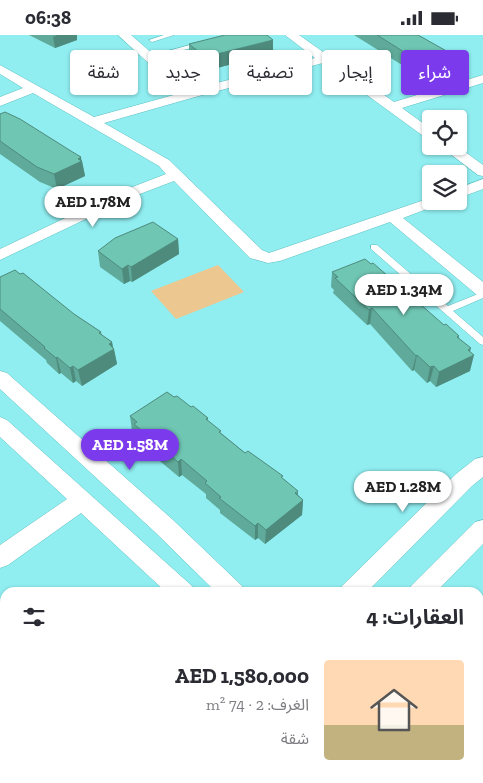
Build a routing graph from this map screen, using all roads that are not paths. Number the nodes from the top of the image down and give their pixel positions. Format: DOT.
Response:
graph roads {
  1 [pos="124,35"];
  2 [pos="171,35"];
  3 [pos="291,35"];
  4 [pos="152,40"];
  5 [pos="211,42"];
  6 [pos="178,50"];
  7 [pos="148,56"];
  8 [pos="322,57"];
  9 [pos="322,60"];
  10 [pos="0,69"];
  11 [pos="483,79"];
  12 [pos="219,86"];
  13 [pos="34,88"];
  14 [pos="187,95"];
  15 [pos="375,95"];
  16 [pos="0,102"];
  17 [pos="392,107"];
  18 [pos="93,122"];
  19 [pos="422,129"];
  20 [pos="459,155"];
  21 [pos="483,172"];
  22 [pos="176,175"];
  23 [pos="483,184"];
  24 [pos="467,190"];
  25 [pos="422,206"];
  26 [pos="392,217"];
  27 [pos="374,247"];
  28 [pos="0,255"];
  29 [pos="483,293"];
  30 [pos="447,310"];
  31 [pos="483,342"];
  32 [pos="0,378"];
  33 [pos="0,425"];
  34 [pos="483,465"];
  35 [pos="83,500"];
  36 [pos="483,529"];
  37 [pos="0,558"];
  38 [pos="177,587"];
  39 [pos="228,587"];
  40 [pos="356,587"];
  41 [pos="425,587"];
  1 -- 7 [label="street"];
  2 -- 4 [label="lane"];
  3 -- 8 [label="street"];
  5 -- 6 [label="lane"];
  9 -- 12 [label="street"];
  10 -- 13 [label="street"];
  11 -- 17 [label="street"];
  13 -- 16 [label="street"];
  13 -- 18 [label="street"];
  14 -- 18 [label="street"];
  15 -- 17 [label="street"];
  17 -- 19 [label="street"];
  18 -- 22 [label="street"];
  20 -- 21 [label="street"];
  22 -- 26 [label="street"];
  22 -- 28 [label="street"];
  23 -- 24 [label="street"];
  25 -- 26 [label="street"];
  26 -- 29 [label="street"];
  27 -- 30 [label="lane"];
  29 -- 30 [label="lane"];
  30 -- 31 [label="lane"];
  32 -- 39 [label="street"];
  33 -- 35 [label="street"];
  34 -- 40 [label="street"];
  35 -- 37 [label="street"];
  35 -- 38 [label="street"];
  36 -- 41 [label="street"];
}
